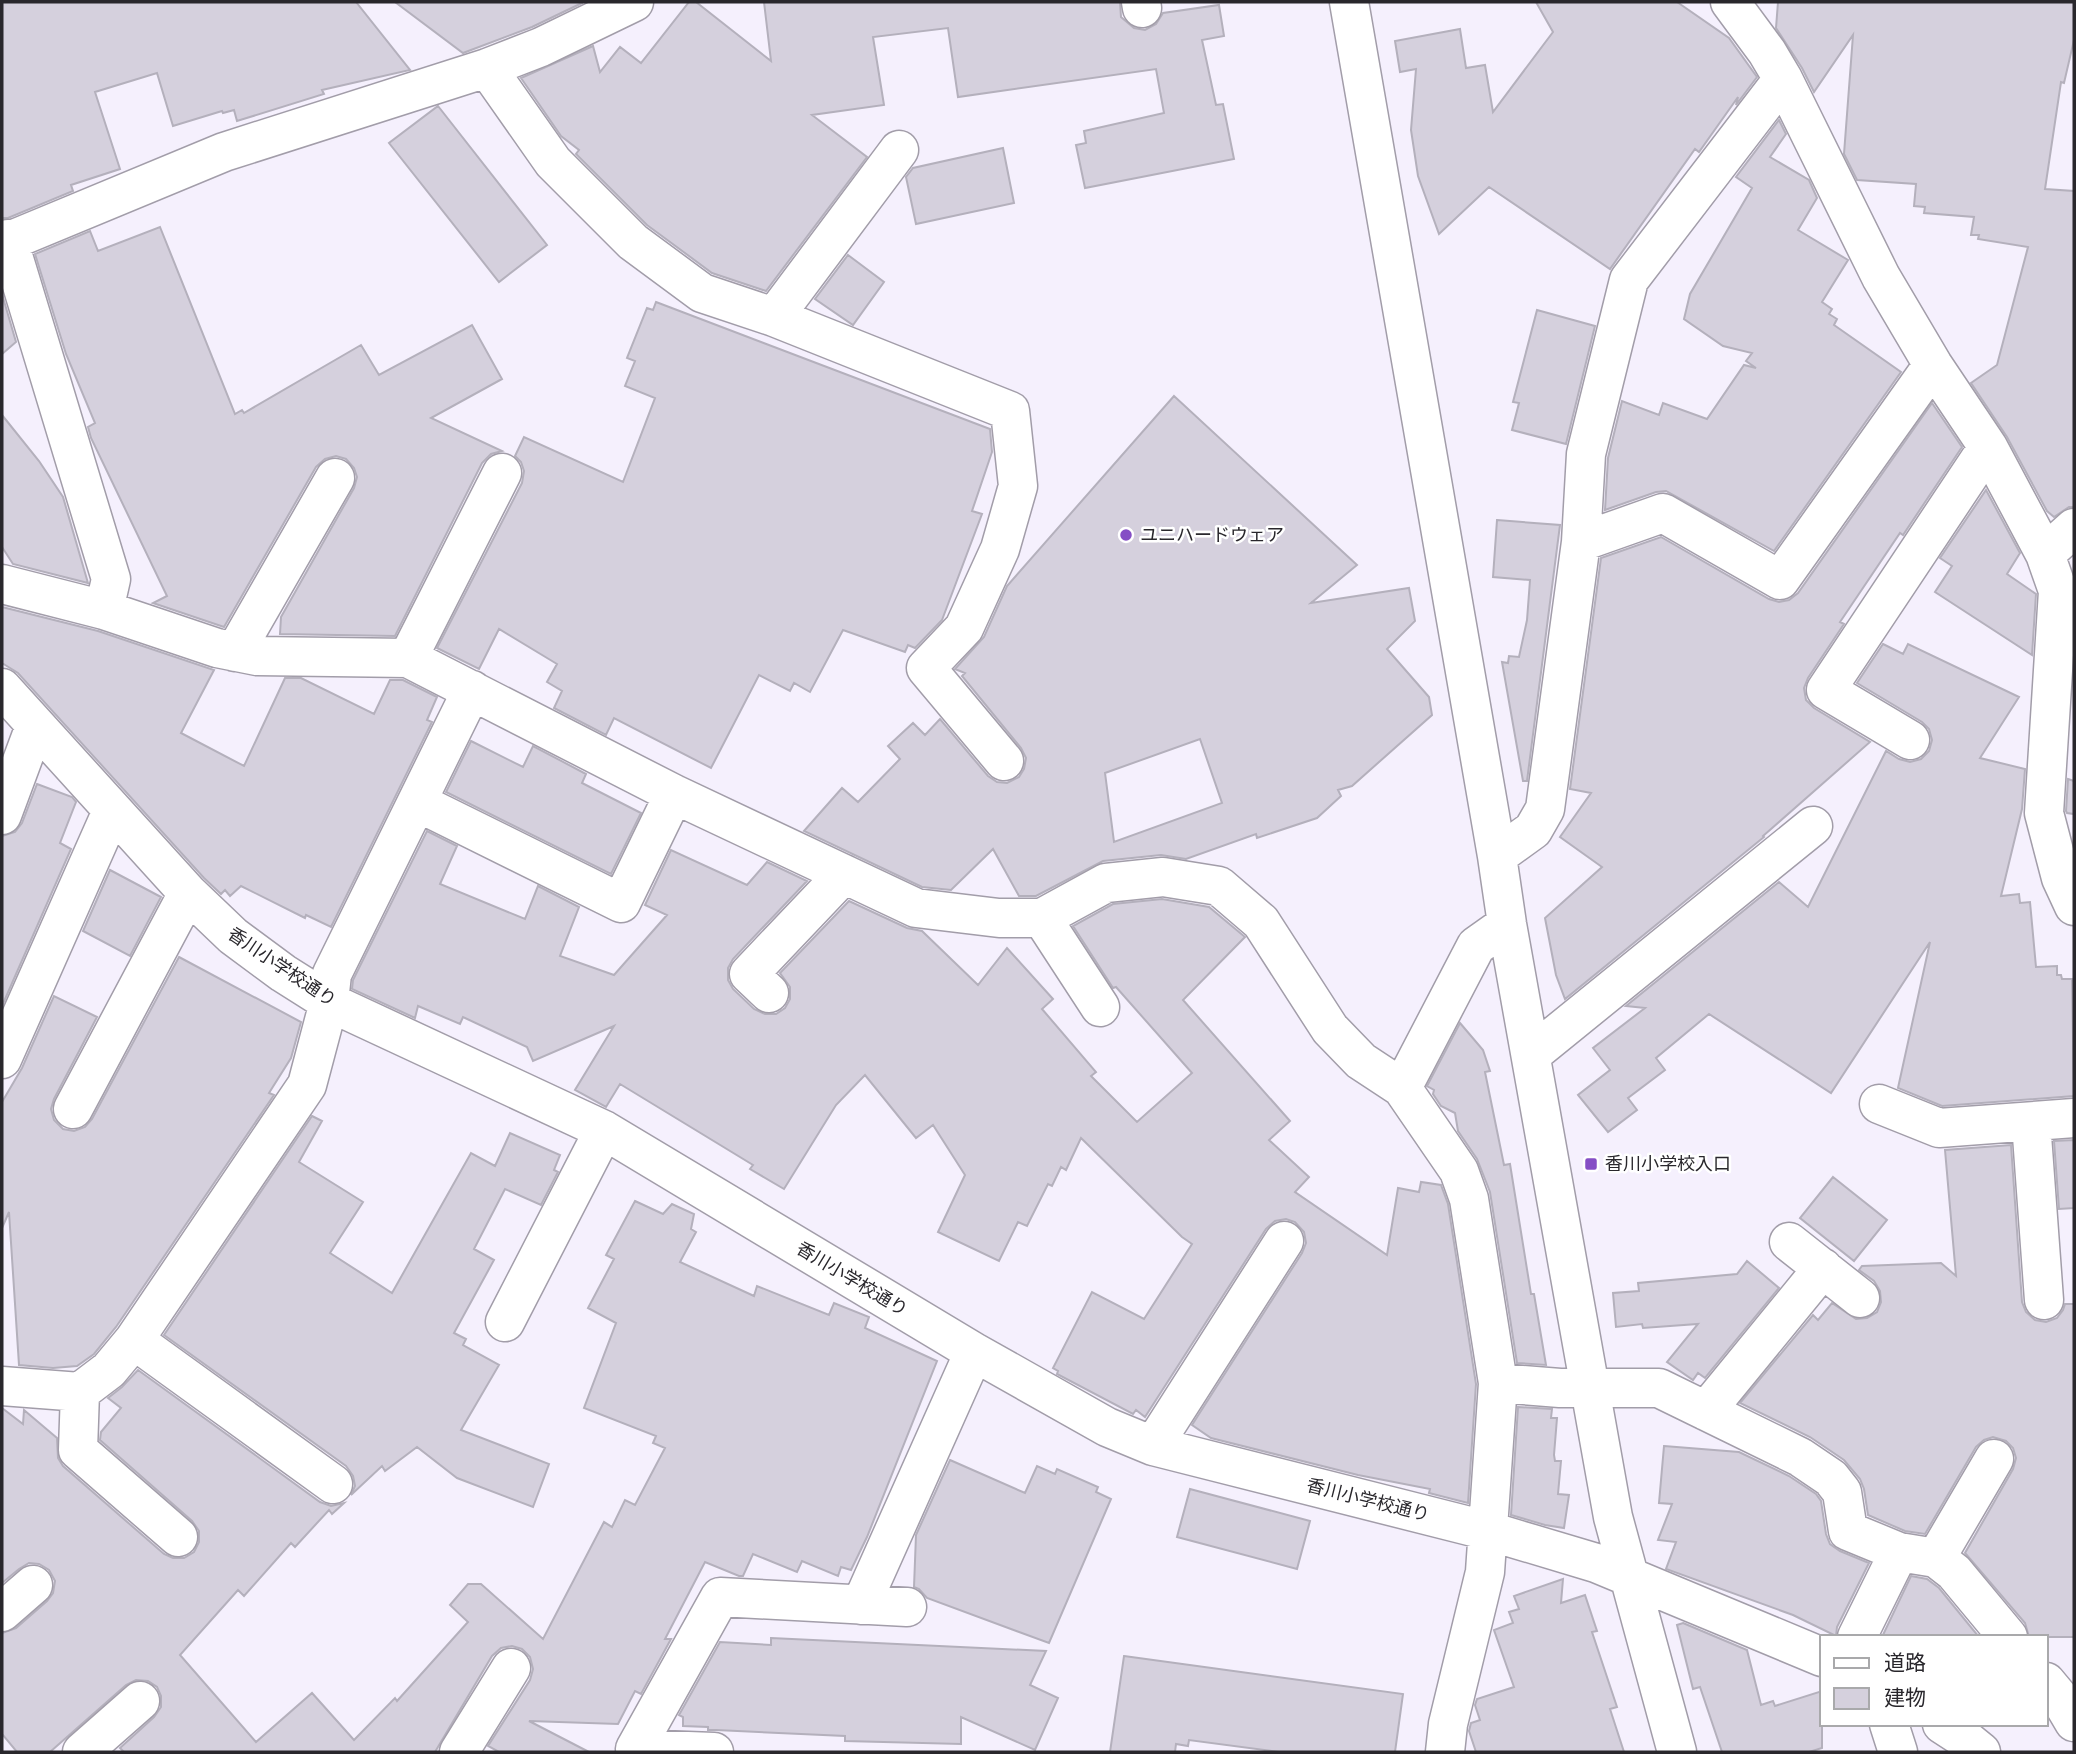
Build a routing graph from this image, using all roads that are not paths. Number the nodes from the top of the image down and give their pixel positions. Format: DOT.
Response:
graph roads {
  1 [pos="634,2"];
  2 [pos="1349,2"];
  3 [pos="1743,9"];
  4 [pos="487,68"];
  5 [pos="1783,79"];
  6 [pos="899,150"];
  7 [pos="5,242"];
  8 [pos="774,317"];
  9 [pos="1933,365"];
  10 [pos="1988,447"];
  11 [pos="502,473"];
  12 [pos="335,478"];
  13 [pos="2074,528"];
  14 [pos="1581,542"];
  15 [pos="2045,554"];
  16 [pos="2,584"];
  17 [pos="104,610"];
  18 [pos="235,652"];
  19 [pos="408,658"];
  20 [pos="2,688"];
  21 [pos="472,690"];
  22 [pos="35,726"];
  23 [pos="1910,740"];
  24 [pos="1004,761"];
  25 [pos="674,794"];
  26 [pos="417,802"];
  27 [pos="112,811"];
  28 [pos="2,815"];
  29 [pos="1813,826"];
  30 [pos="2063,842"];
  31 [pos="1497,856"];
  32 [pos="844,874"];
  33 [pos="188,893"];
  34 [pos="2074,906"];
  35 [pos="1042,918"];
  36 [pos="1507,924"];
  37 [pos="769,993"];
  38 [pos="329,1002"];
  39 [pos="1100,1007"];
  40 [pos="1532,1055"];
  41 [pos="2,1059"];
  42 [pos="1402,1088"];
  43 [pos="1879,1104"];
  44 [pos="74,1109"];
  45 [pos="2074,1118"];
  46 [pos="2031,1122"];
  47 [pos="604,1130"];
  48 [pos="1284,1241"];
  49 [pos="1789,1242"];
  50 [pos="1823,1268"];
  51 [pos="1860,1298"];
  52 [pos="2043,1300"];
  53 [pos="505,1322"];
  54 [pos="134,1340"];
  55 [pos="974,1352"];
  56 [pos="1498,1383"];
  57 [pos="2,1386"];
  58 [pos="1590,1389"];
  59 [pos="80,1392"];
  60 [pos="1706,1411"];
  61 [pos="1153,1446"];
  62 [pos="1994,1459"];
  63 [pos="333,1484"];
  64 [pos="1489,1531"];
  65 [pos="178,1537"];
  66 [pos="1899,1552"];
  67 [pos="1936,1558"];
  68 [pos="1628,1577"];
  69 [pos="33,1585"];
  70 [pos="862,1605"];
  71 [pos="907,1607"];
  72 [pos="2,1612"];
  73 [pos="1858,1635"];
  74 [pos="2006,1635"];
  75 [pos="1820,1656"];
  76 [pos="511,1668"];
  77 [pos="2048,1684"];
  78 [pos="140,1701"];
  79 [pos="2074,1722"];
  80 [pos="1890,1726"];
  81 [pos="1944,1726"];
  82 [pos="82,1752"];
  83 [pos="459,1752"];
  84 [pos="713,1752"];
  85 [pos="1445,1752"];
  86 [pos="1676,1752"];
  87 [pos="1898,1752"];
  88 [pos="1981,1752"];
  1 -- 4 [label="street"];
  2 -- 31 [label="street"];
  3 -- 5 [label="street"];
  4 -- 7 [label="street"];
  4 -- 8 [label="street"];
  5 -- 9 [label="street"];
  5 -- 14 [label="street"];
  6 -- 8 [label="street"];
  7 -- 17 [label="street"];
  8 -- 24 [label="street"];
  9 -- 10 [label="street"];
  9 -- 14 [label="street"];
  10 -- 15 [label="street"];
  10 -- 23 [label="street"];
  11 -- 19 [label="street"];
  12 -- 18 [label="street"];
  13 -- 15 [label="street"];
  14 -- 31 [label="street"];
  15 -- 30 [label="street"];
  16 -- 17 [label="street"];
  17 -- 18 [label="street"];
  18 -- 19 [label="street"];
  19 -- 21 [label="street"];
  20 -- 22 [label="street, 香川小学校通り"];
  21 -- 25 [label="street"];
  21 -- 26 [label="street"];
  22 -- 27 [label="street, 香川小学校通り"];
  22 -- 28 [label="street"];
  25 -- 26 [label="street"];
  25 -- 32 [label="street"];
  26 -- 38 [label="street"];
  27 -- 33 [label="street, 香川小学校通り"];
  27 -- 41 [label="street"];
  29 -- 40 [label="street"];
  30 -- 34 [label="street"];
  31 -- 36 [label="street"];
  32 -- 35 [label="street"];
  32 -- 37 [label="street"];
  33 -- 38 [label="street, 香川小学校通り"];
  33 -- 44 [label="street"];
  35 -- 39 [label="street"];
  35 -- 42 [label="street"];
  36 -- 40 [label="street"];
  36 -- 42 [label="street"];
  38 -- 47 [label="street, 香川小学校通り"];
  38 -- 54 [label="street"];
  40 -- 58 [label="street"];
  42 -- 56 [label="street"];
  43 -- 46 [label="street"];
  45 -- 46 [label="street"];
  46 -- 52 [label="street"];
  47 -- 53 [label="street"];
  47 -- 55 [label="street, 香川小学校通り"];
  48 -- 61 [label="street"];
  49 -- 50 [label="street"];
  50 -- 51 [label="street"];
  50 -- 60 [label="street"];
  54 -- 59 [label="street"];
  54 -- 63 [label="street"];
  55 -- 61 [label="street, 香川小学校通り"];
  55 -- 70 [label="street"];
  56 -- 58 [label="street"];
  56 -- 64 [label="street"];
  57 -- 59 [label="street"];
  58 -- 60 [label="street"];
  58 -- 68 [label="street"];
  59 -- 65 [label="street"];
  60 -- 66 [label="street"];
  61 -- 64 [label="street, 香川小学校通り"];
  62 -- 67 [label="street"];
  64 -- 68 [label="street, 香川小学校通り"];
  64 -- 85 [label="street"];
  66 -- 67 [label="street"];
  66 -- 73 [label="street"];
  67 -- 74 [label="street"];
  68 -- 75 [label="street, 香川小学校通り"];
  68 -- 86 [label="street"];
  69 -- 72 [label="street"];
  70 -- 71 [label="street"];
  70 -- 84 [label="street"];
  76 -- 83 [label="street"];
  77 -- 79 [label="street"];
  78 -- 82 [label="street"];
  80 -- 87 [label="street"];
  81 -- 88 [label="street"];
}
